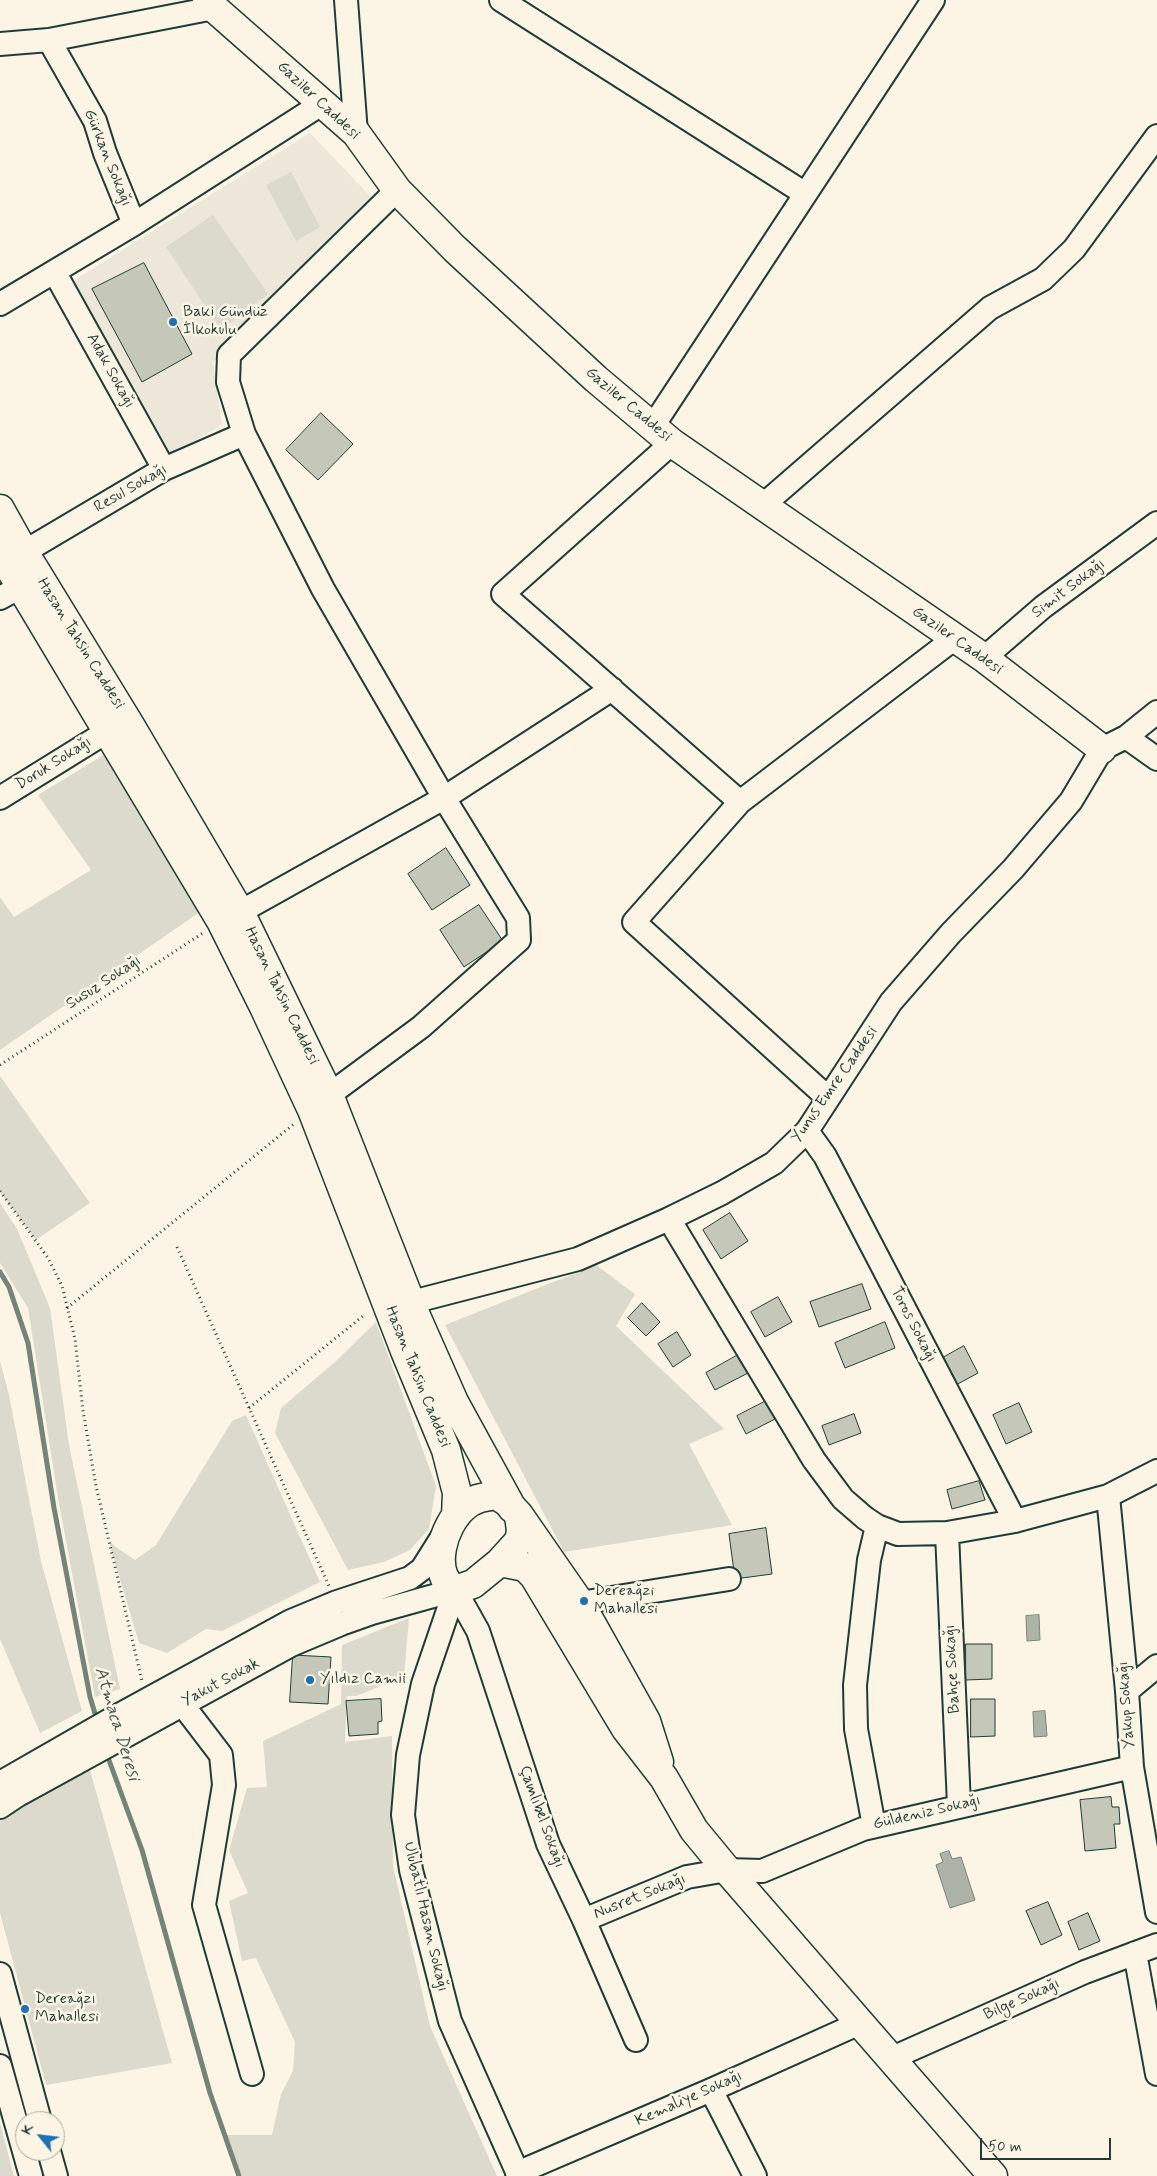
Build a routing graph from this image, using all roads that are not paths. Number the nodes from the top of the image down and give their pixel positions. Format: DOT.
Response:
graph roads {
  1 [pos="346,0"];
  2 [pos="501,0"];
  3 [pos="933,0"];
  4 [pos="211,4"];
  5 [pos="49,40"];
  6 [pos="0,44"];
  7 [pos="323,103"];
  8 [pos="356,133"];
  9 [pos="1157,136"];
  10 [pos="397,190"];
  11 [pos="804,193"];
  12 [pos="134,224"];
  13 [pos="55,273"];
  14 [pos="0,304"];
  15 [pos="244,434"];
  16 [pos="662,434"];
  17 [pos="164,469"];
  18 [pos="762,506"];
  19 [pos="0,509"];
  20 [pos="1157,523"];
  21 [pos="12,552"];
  22 [pos="10,593"];
  23 [pos="955,638"];
  24 [pos="984,658"];
  25 [pos="612,689"];
  26 [pos="1157,712"];
  27 [pos="108,731"];
  28 [pos="1126,737"];
  29 [pos="1102,749"];
  30 [pos="1157,759"];
  31 [pos="0,798"];
  32 [pos="444,798"];
  33 [pos="740,802"];
  34 [pos="231,917"];
  35 [pos="828,1098"];
  36 [pos="320,1103"];
  37 [pos="807,1131"];
  38 [pos="669,1219"];
  39 [pos="412,1302"];
  40 [pos="1157,1471"];
  41 [pos="1108,1496"];
  42 [pos="516,1512"];
  43 [pos="1015,1521"];
  44 [pos="452,1523"];
  45 [pos="877,1526"];
  46 [pos="947,1533"];
  47 [pos="500,1562"];
  48 [pos="729,1579"];
  49 [pos="455,1590"];
  50 [pos="580,1602"];
  51 [pos="1157,1666"];
  52 [pos="1127,1691"];
  53 [pos="182,1704"];
  54 [pos="112,1731"];
  55 [pos="91,1742"];
  56 [pos="1132,1767"];
  57 [pos="664,1778"];
  58 [pos="0,1783"];
  59 [pos="959,1805"];
  60 [pos="0,1807"];
  61 [pos="874,1826"];
  62 [pos="727,1870"];
  63 [pos="1157,1912"];
  64 [pos="584,1920"];
  65 [pos="1157,1945"];
  66 [pos="1135,1953"];
  67 [pos="0,1974"];
  68 [pos="860,2023"];
  69 [pos="636,2040"];
  70 [pos="890,2059"];
  71 [pos="0,2066"];
  72 [pos="252,2074"];
  73 [pos="1157,2074"];
  74 [pos="711,2090"];
  75 [pos="37,2111"];
  76 [pos="52,2161"];
  77 [pos="518,2175"];
  78 [pos="31,2176"];
  79 [pos="56,2176"];
  80 [pos="755,2176"];
  81 [pos="993,2176"];
  1 -- 8 [label="street"];
  2 -- 11 [label="street"];
  3 -- 11 [label="street"];
  4 -- 5 [label="street"];
  4 -- 7 [label="main road, Gaziler Caddesi"];
  5 -- 6 [label="street"];
  5 -- 12 [label="street, Gürkan Sokağı"];
  7 -- 8 [label="main road, Gaziler Caddesi"];
  7 -- 12 [label="street"];
  8 -- 10 [label="main road, Gaziler Caddesi"];
  9 -- 18 [label="street"];
  10 -- 15 [label="street"];
  10 -- 16 [label="main road, Gaziler Caddesi"];
  11 -- 16 [label="street"];
  12 -- 13 [label="street"];
  13 -- 14 [label="street"];
  13 -- 17 [label="street, Adak Sokağı"];
  15 -- 17 [label="street, Resul Sokağı"];
  15 -- 32 [label="street"];
  16 -- 18 [label="main road, Gaziler Caddesi"];
  16 -- 25 [label="street"];
  17 -- 21 [label="street, Resul Sokağı"];
  18 -- 23 [label="main road, Gaziler Caddesi"];
  19 -- 21 [label="main road, Hasan Tahsin Caddesi"];
  20 -- 24 [label="street, Simit Sokağı"];
  21 -- 22 [label="main road, Hasan Tahsin Caddesi"];
  21 -- 34 [label="main road, Hasan Tahsin Caddesi"];
  22 -- 27 [label="main road, Hasan Tahsin Caddesi"];
  23 -- 24 [label="main road, Gaziler Caddesi"];
  23 -- 33 [label="street"];
  24 -- 29 [label="main road, Gaziler Caddesi"];
  25 -- 32 [label="street"];
  25 -- 33 [label="street"];
  26 -- 28 [label="street"];
  27 -- 31 [label="street, Doruk Sokağı"];
  27 -- 34 [label="main road, Hasan Tahsin Caddesi"];
  28 -- 29 [label="street"];
  28 -- 30 [label="street"];
  29 -- 35 [label="street, Yunus Emre Caddesi"];
  32 -- 34 [label="street"];
  32 -- 36 [label="street"];
  33 -- 35 [label="street"];
  34 -- 36 [label="main road, Hasan Tahsin Caddesi"];
  35 -- 37 [label="street, Yunus Emre Caddesi"];
  36 -- 39 [label="main road, Hasan Tahsin Caddesi"];
  36 -- 44 [label="main road, Hasan Tahsin Caddesi"];
  37 -- 38 [label="street, Yunus Emre Caddesi"];
  37 -- 43 [label="street, Toros Sokağı"];
  38 -- 39 [label="street, Yunus Emre Caddesi"];
  38 -- 45 [label="street"];
  39 -- 42 [label="main road, Hasan Tahsin Caddesi"];
  40 -- 41 [label="street"];
  41 -- 43 [label="street"];
  41 -- 52 [label="street, Yakup Sokağı"];
  42 -- 44 [label="main road"];
  42 -- 47 [label="main road"];
  42 -- 50 [label="main road, Hasan Tahsin Caddesi"];
  43 -- 46 [label="street"];
  44 -- 49 [label="main road"];
  44 -- 54 [label="street, Yakut Sokak"];
  45 -- 46 [label="street"];
  45 -- 61 [label="street"];
  46 -- 59 [label="street, Bahçe Sokağı"];
  47 -- 49 [label="main road"];
  47 -- 57 [label="main road"];
  48 -- 50 [label="street"];
  49 -- 53 [label="street, Yakut Sokak"];
  49 -- 64 [label="street, Çamlıbel Sokağı"];
  49 -- 77 [label="street, Ulubatlı Hasan Sokağı"];
  50 -- 57 [label="main road, Hasan Tahsin Caddesi"];
  51 -- 52 [label="street"];
  52 -- 56 [label="street, Yakup Sokağı"];
  53 -- 54 [label="street, Yakut Sokak"];
  53 -- 72 [label="street"];
  54 -- 55 [label="street, Yakut Sokak"];
  55 -- 58 [label="street"];
  55 -- 60 [label="street, Yakut Sokak"];
  56 -- 59 [label="street, Güldeniz Sokağı"];
  56 -- 63 [label="street, Yakup Sokağı"];
  57 -- 62 [label="main road"];
  59 -- 61 [label="street, Güldeniz Sokağı"];
  61 -- 62 [label="street, Güldeniz Sokağı"];
  62 -- 64 [label="street, Nusret Sokağı"];
  62 -- 68 [label="main road"];
  64 -- 69 [label="street, Çamlıbel Sokağı"];
  65 -- 66 [label="street, Bilge Sokağı"];
  66 -- 70 [label="street, Bilge Sokağı"];
  66 -- 73 [label="street"];
  67 -- 75 [label="street"];
  68 -- 70 [label="main road"];
  68 -- 74 [label="street, Kemaliye Sokağı"];
  70 -- 81 [label="main road"];
  71 -- 78 [label="street"];
  74 -- 77 [label="street, Kemaliye Sokağı"];
  74 -- 80 [label="street"];
  76 -- 79 [label="street"];
}
